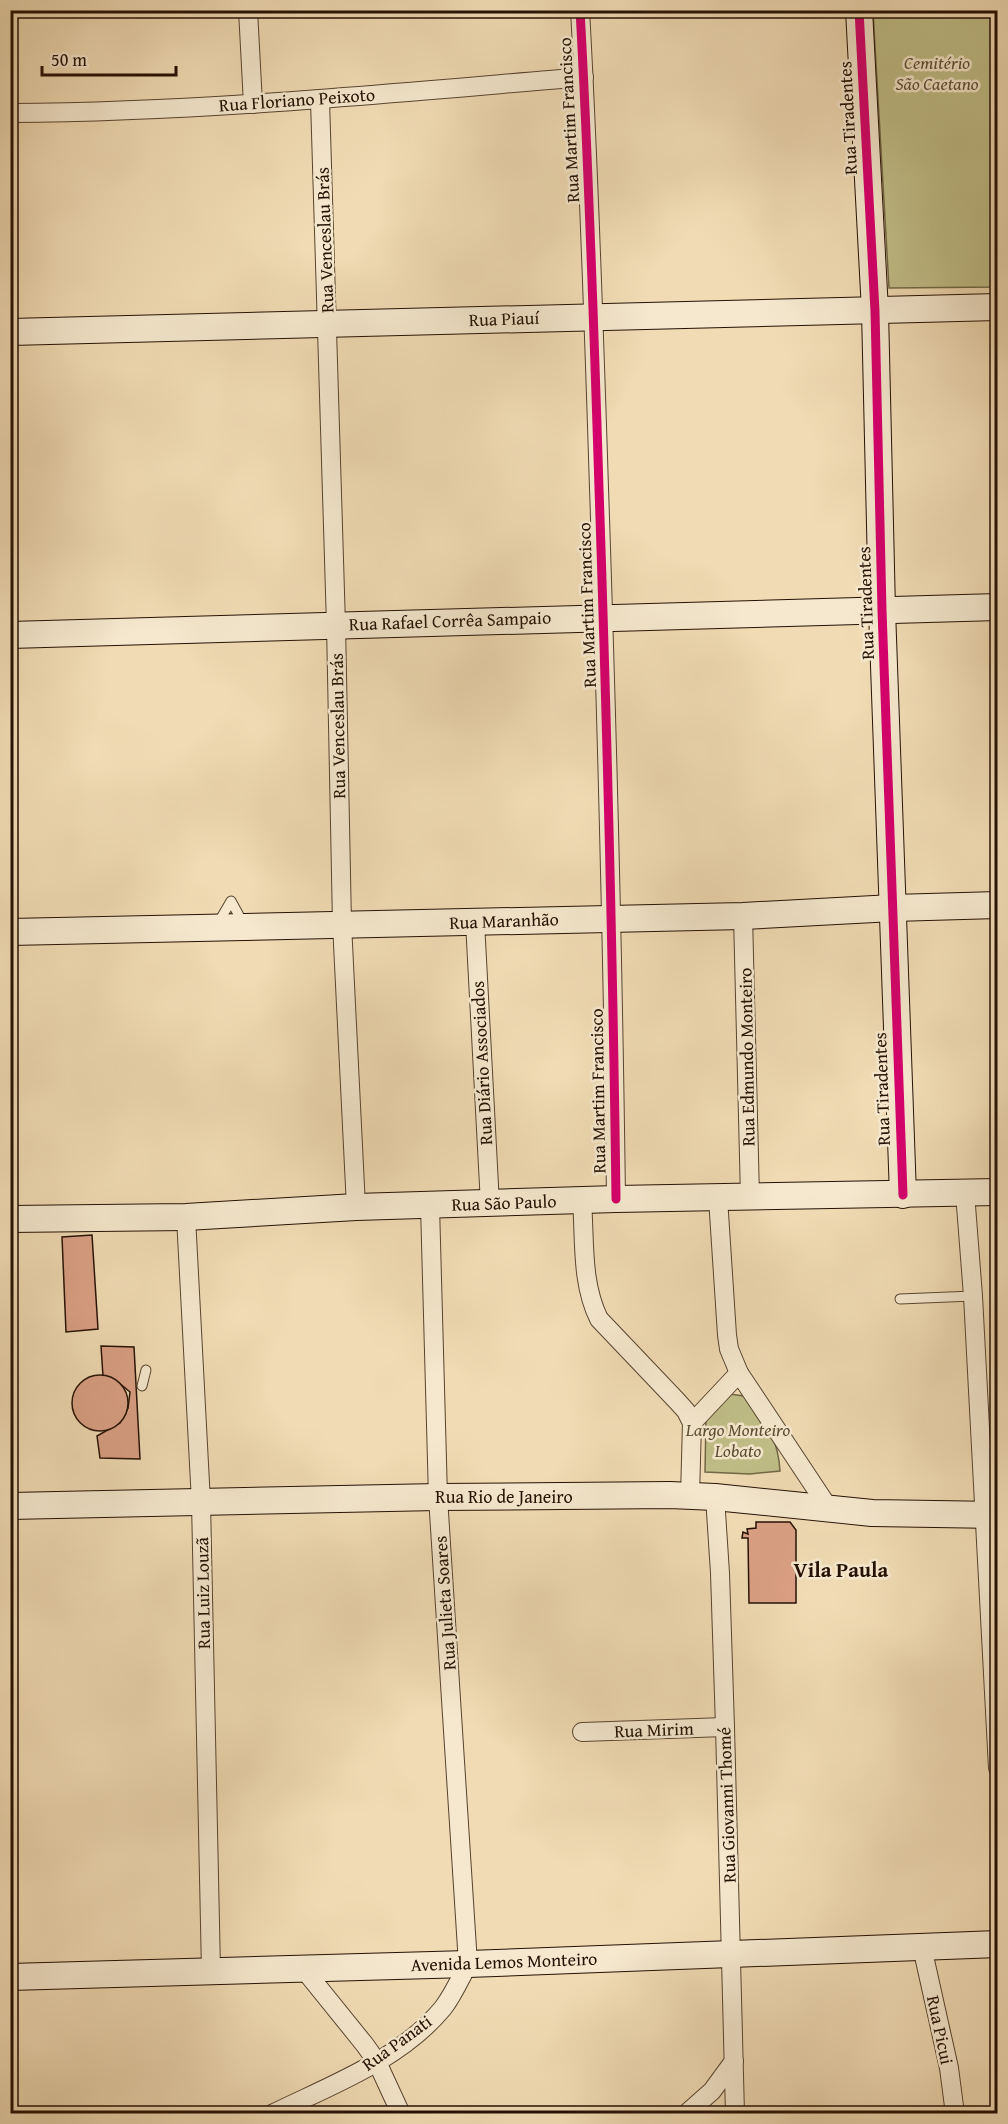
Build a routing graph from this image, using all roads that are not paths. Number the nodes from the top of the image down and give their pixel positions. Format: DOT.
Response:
graph roads {
  1 [pos="248,10"];
  2 [pos="580,10"];
  3 [pos="859,10"];
  4 [pos="584,76"];
  5 [pos="320,100"];
  6 [pos="253,104"];
  7 [pos="10,113"];
  8 [pos="998,307"];
  9 [pos="875,311"];
  10 [pos="594,317"];
  11 [pos="327,324"];
  12 [pos="10,332"];
  13 [pos="998,607"];
  14 [pos="882,610"];
  15 [pos="604,617"];
  16 [pos="336,625"];
  17 [pos="10,635"];
  18 [pos="998,905"];
  19 [pos="893,908"];
  20 [pos="743,916"];
  21 [pos="612,918"];
  22 [pos="475,922"];
  23 [pos="342,924"];
  24 [pos="10,932"];
  25 [pos="998,1192"];
  26 [pos="965,1193"];
  27 [pos="903,1195"];
  28 [pos="750,1197"];
  29 [pos="718,1198"];
  30 [pos="616,1199"];
  31 [pos="582,1201"];
  32 [pos="490,1204"];
  33 [pos="430,1206"];
  34 [pos="356,1207"];
  35 [pos="186,1217"];
  36 [pos="10,1219"];
  37 [pos="973,1296"];
  38 [pos="900,1299"];
  39 [pos="146,1370"];
  40 [pos="740,1373"];
  41 [pos="142,1386"];
  42 [pos="692,1424"];
  43 [pos="438,1497"];
  44 [pos="703,1497"];
  45 [pos="201,1502"];
  46 [pos="10,1506"];
  47 [pos="828,1508"];
  48 [pos="991,1515"];
  49 [pos="725,1727"];
  50 [pos="582,1732"];
  51 [pos="998,1768"];
  52 [pos="998,1944"];
  53 [pos="922,1947"];
  54 [pos="732,1954"];
  55 [pos="468,1964"];
  56 [pos="302,1967"];
  57 [pos="211,1971"];
  58 [pos="10,1977"];
  59 [pos="734,2061"];
  60 [pos="377,2062"];
  61 [pos="272,2114"];
  62 [pos="401,2114"];
  63 [pos="686,2114"];
  64 [pos="735,2114"];
  65 [pos="955,2114"];
  1 -- 6 [label="street"];
  2 -- 4 [label="street, Rua Martim Francisco"];
  3 -- 9 [label="street, Rua Tiradentes"];
  4 -- 5 [label="street, Rua Floriano Peixoto"];
  4 -- 10 [label="street, Rua Martim Francisco"];
  5 -- 6 [label="street, Rua Floriano Peixoto"];
  5 -- 11 [label="street, Rua Venceslau Brás"];
  6 -- 7 [label="street, Rua Floriano Peixoto"];
  8 -- 9 [label="street, Rua Piauí"];
  9 -- 10 [label="street, Rua Piauí"];
  9 -- 14 [label="street, Rua Tiradentes"];
  10 -- 11 [label="street, Rua Piauí"];
  10 -- 15 [label="street, Rua Martim Francisco"];
  11 -- 12 [label="street, Rua Piauí"];
  11 -- 16 [label="street, Rua Venceslau Brás"];
  13 -- 14 [label="street, Rua Rafael Corrêa Sampaio"];
  14 -- 15 [label="street, Rua Rafael Corrêa Sampaio"];
  14 -- 19 [label="street, Rua Tiradentes"];
  15 -- 16 [label="street, Rua Rafael Corrêa Sampaio"];
  15 -- 21 [label="street, Rua Martim Francisco"];
  16 -- 17 [label="street, Rua Rafael Corrêa Sampaio"];
  16 -- 23 [label="street, Rua Venceslau Brás"];
  18 -- 19 [label="street, Rua Maranhão"];
  19 -- 20 [label="street, Rua Maranhão"];
  19 -- 27 [label="street, Rua Tiradentes"];
  20 -- 21 [label="street, Rua Maranhão"];
  20 -- 28 [label="street, Rua Edmundo Monteiro"];
  21 -- 22 [label="street, Rua Maranhão"];
  21 -- 30 [label="street, Rua Martim Francisco"];
  22 -- 23 [label="street, Rua Maranhão"];
  22 -- 32 [label="street, Rua Diário Associados"];
  23 -- 24 [label="street, Rua Maranhão"];
  23 -- 34 [label="street, Rua Venceslau Brás"];
  25 -- 26 [label="street, Rua São Paulo"];
  26 -- 27 [label="street, Rua São Paulo"];
  26 -- 37 [label="street"];
  27 -- 28 [label="street, Rua São Paulo"];
  28 -- 29 [label="street, Rua São Paulo"];
  29 -- 30 [label="street, Rua São Paulo"];
  29 -- 40 [label="street"];
  30 -- 31 [label="street, Rua São Paulo"];
  31 -- 32 [label="street, Rua São Paulo"];
  31 -- 42 [label="street"];
  32 -- 33 [label="street, Rua São Paulo"];
  33 -- 34 [label="street, Rua São Paulo"];
  33 -- 43 [label="street, Rua Julieta Soares"];
  34 -- 35 [label="street, Rua São Paulo"];
  35 -- 36 [label="street, Rua São Paulo"];
  35 -- 45 [label="street, Rua Luiz Louzã"];
  37 -- 38 [label="lane"];
  37 -- 48 [label="street"];
  39 -- 41 [label="lane"];
  40 -- 42 [label="street"];
  40 -- 47 [label="street"];
  42 -- 44 [label="street, Rua Giovanni Thomé"];
  43 -- 44 [label="street, Rua Rio de Janeiro"];
  43 -- 45 [label="street, Rua Rio de Janeiro"];
  43 -- 55 [label="street, Rua Julieta Soares"];
  44 -- 47 [label="street, Rua Rio de Janeiro"];
  44 -- 49 [label="street, Rua Giovanni Thomé"];
  45 -- 46 [label="street, Rua Rio de Janeiro"];
  45 -- 57 [label="street, Rua Luiz Louzã"];
  47 -- 48 [label="street, Rua Rio de Janeiro"];
  48 -- 51 [label="street"];
  49 -- 50 [label="street, Rua Mirim"];
  49 -- 54 [label="street, Rua Giovanni Thomé"];
  52 -- 53 [label="street, Avenida Lemos Monteiro"];
  53 -- 54 [label="street, Avenida Lemos Monteiro"];
  53 -- 65 [label="street, Rua Picui"];
  54 -- 55 [label="street, Avenida Lemos Monteiro"];
  54 -- 59 [label="street, Rua Giovanni Thomé"];
  55 -- 56 [label="street, Avenida Lemos Monteiro"];
  55 -- 60 [label="street, Rua Panati"];
  56 -- 57 [label="street, Avenida Lemos Monteiro"];
  56 -- 60 [label="street"];
  57 -- 58 [label="street, Avenida Lemos Monteiro"];
  59 -- 63 [label="street"];
  59 -- 64 [label="street, Rua Giovanni Thomé"];
  60 -- 61 [label="street, Rua Panati"];
  60 -- 62 [label="street"];
}
